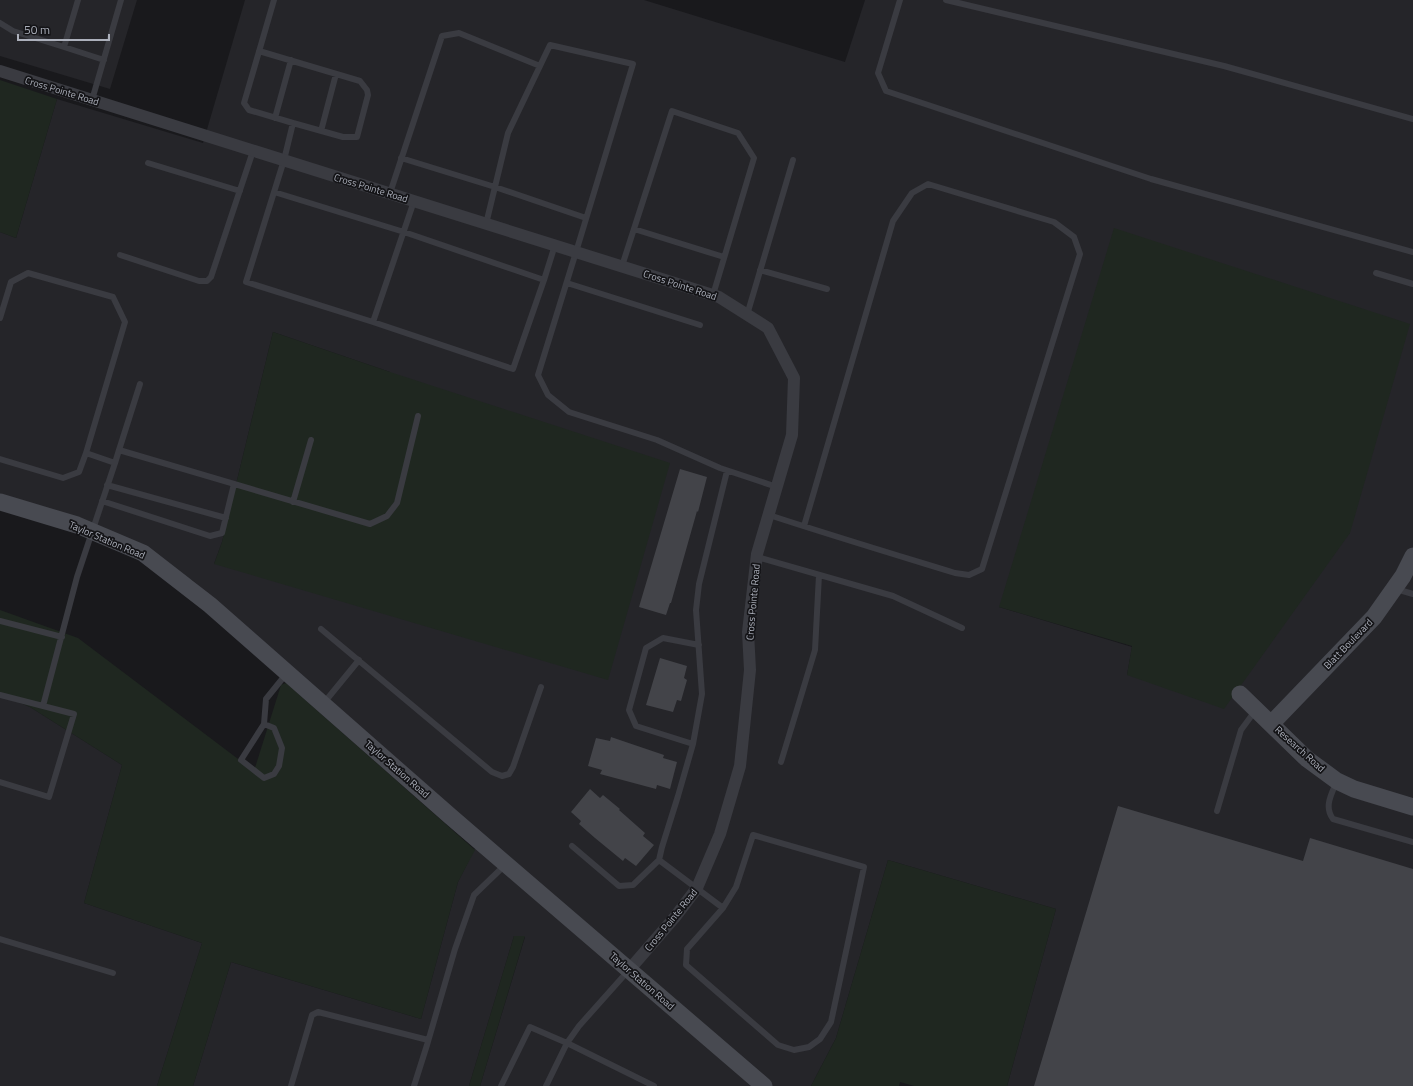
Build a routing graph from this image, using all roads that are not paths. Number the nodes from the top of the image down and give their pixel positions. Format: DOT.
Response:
graph roads {
  1 [pos="78,0"];
  2 [pos="121,0"];
  3 [pos="274,0"];
  4 [pos="900,0"];
  5 [pos="946,0"];
  6 [pos="0,23"];
  7 [pos="64,47"];
  8 [pos="259,50"];
  9 [pos="104,60"];
  10 [pos="291,60"];
  11 [pos="540,66"];
  12 [pos="0,71"];
  13 [pos="336,74"];
  14 [pos="92,100"];
  15 [pos="275,118"];
  16 [pos="1413,119"];
  17 [pos="293,123"];
  18 [pos="321,131"];
  19 [pos="253,151"];
  20 [pos="402,158"];
  21 [pos="284,160"];
  22 [pos="793,160"];
  23 [pos="148,162"];
  24 [pos="494,187"];
  25 [pos="240,191"];
  26 [pos="274,192"];
  27 [pos="390,193"];
  28 [pos="414,201"];
  29 [pos="586,218"];
  30 [pos="486,224"];
  31 [pos="634,229"];
  32 [pos="404,232"];
  33 [pos="555,245"];
  34 [pos="576,252"];
  35 [pos="1413,252"];
  36 [pos="120,255"];
  37 [pos="724,257"];
  38 [pos="622,266"];
  39 [pos="760,270"];
  40 [pos="1376,273"];
  41 [pos="544,280"];
  42 [pos="567,282"];
  43 [pos="1413,284"];
  44 [pos="827,289"];
  45 [pos="713,295"];
  46 [pos="747,315"];
  47 [pos="0,318"];
  48 [pos="373,322"];
  49 [pos="700,325"];
  50 [pos="140,384"];
  51 [pos="418,416"];
  52 [pos="311,440"];
  53 [pos="119,450"];
  54 [pos="86,453"];
  55 [pos="0,458"];
  56 [pos="115,463"];
  57 [pos="728,471"];
  58 [pos="234,484"];
  59 [pos="107,485"];
  60 [pos="777,488"];
  61 [pos="0,502"];
  62 [pos="102,502"];
  63 [pos="293,502"];
  64 [pos="768,515"];
  65 [pos="226,518"];
  66 [pos="804,526"];
  67 [pos="92,531"];
  68 [pos="1413,556"];
  69 [pos="756,557"];
  70 [pos="819,575"];
  71 [pos="1394,588"];
  72 [pos="1413,594"];
  73 [pos="0,621"];
  74 [pos="962,628"];
  75 [pos="321,629"];
  76 [pos="62,637"];
  77 [pos="699,645"];
  78 [pos="359,660"];
  79 [pos="287,673"];
  80 [pos="541,687"];
  81 [pos="0,694"];
  82 [pos="1240,694"];
  83 [pos="323,705"];
  84 [pos="43,706"];
  85 [pos="1256,710"];
  86 [pos="264,724"];
  87 [pos="1271,724"];
  88 [pos="693,744"];
  89 [pos="780,762"];
  90 [pos="1337,781"];
  91 [pos="0,782"];
  92 [pos="1413,807"];
  93 [pos="1217,811"];
  94 [pos="1413,842"];
  95 [pos="572,846"];
  96 [pos="659,860"];
  97 [pos="506,864"];
  98 [pos="697,888"];
  99 [pos="723,908"];
  100 [pos="0,939"];
  101 [pos="629,970"];
  102 [pos="113,973"];
  103 [pos="428,1040"];
  104 [pos="567,1043"];
  105 [pos="758,1084"];
  106 [pos="291,1086"];
  107 [pos="414,1086"];
  108 [pos="502,1086"];
  109 [pos="546,1086"];
  110 [pos="654,1086"];
  1 -- 7 [label="lane"];
  2 -- 9 [label="lane"];
  3 -- 8 [label="lane"];
  4 -- 35 [label="lane"];
  5 -- 16 [label="lane"];
  6 -- 7 [label="lane"];
  7 -- 9 [label="lane"];
  8 -- 10 [label="lane"];
  8 -- 15 [label="lane"];
  9 -- 14 [label="lane"];
  10 -- 13 [label="lane"];
  10 -- 15 [label="lane"];
  11 -- 20 [label="lane"];
  11 -- 24 [label="lane"];
  11 -- 29 [label="lane"];
  12 -- 14 [label="street, Cross Pointe Road"];
  13 -- 18 [label="lane"];
  13 -- 18 [label="lane"];
  14 -- 19 [label="street, Cross Pointe Road"];
  15 -- 17 [label="lane"];
  17 -- 18 [label="lane"];
  17 -- 21 [label="lane"];
  19 -- 21 [label="street, Cross Pointe Road"];
  19 -- 25 [label="lane"];
  20 -- 24 [label="lane"];
  20 -- 27 [label="lane"];
  21 -- 26 [label="lane"];
  21 -- 27 [label="street, Cross Pointe Road"];
  22 -- 39 [label="lane"];
  23 -- 25 [label="lane"];
  24 -- 29 [label="lane"];
  24 -- 30 [label="lane"];
  25 -- 36 [label="lane"];
  26 -- 32 [label="lane"];
  26 -- 48 [label="lane"];
  27 -- 28 [label="street, Cross Pointe Road"];
  28 -- 30 [label="street, Cross Pointe Road"];
  28 -- 32 [label="lane"];
  29 -- 34 [label="lane"];
  30 -- 33 [label="street, Cross Pointe Road"];
  31 -- 37 [label="lane"];
  31 -- 37 [label="lane"];
  31 -- 38 [label="lane"];
  32 -- 41 [label="lane"];
  32 -- 48 [label="lane"];
  33 -- 34 [label="street, Cross Pointe Road"];
  33 -- 41 [label="lane"];
  34 -- 38 [label="street, Cross Pointe Road"];
  34 -- 42 [label="lane"];
  37 -- 45 [label="lane"];
  38 -- 45 [label="street, Cross Pointe Road"];
  39 -- 44 [label="lane"];
  39 -- 46 [label="lane"];
  40 -- 43 [label="lane"];
  41 -- 48 [label="lane"];
  42 -- 49 [label="lane"];
  42 -- 57 [label="lane"];
  45 -- 46 [label="street, Cross Pointe Road"];
  46 -- 60 [label="street, Cross Pointe Road"];
  47 -- 54 [label="lane"];
  50 -- 53 [label="lane"];
  51 -- 63 [label="lane"];
  52 -- 63 [label="lane"];
  53 -- 56 [label="lane"];
  53 -- 58 [label="lane"];
  54 -- 55 [label="lane"];
  54 -- 56 [label="lane"];
  56 -- 59 [label="lane"];
  57 -- 60 [label="lane"];
  57 -- 77 [label="lane"];
  58 -- 63 [label="lane"];
  58 -- 65 [label="lane"];
  59 -- 62 [label="lane"];
  59 -- 65 [label="lane"];
  60 -- 64 [label="street, Cross Pointe Road"];
  61 -- 67 [label="main road, Taylor Station Road"];
  62 -- 65 [label="lane"];
  62 -- 67 [label="lane"];
  64 -- 66 [label="lane"];
  64 -- 69 [label="street, Cross Pointe Road"];
  66 -- 66 [label="lane"];
  67 -- 76 [label="lane"];
  67 -- 79 [label="main road, Taylor Station Road"];
  68 -- 71 [label="main road, Blatt Boulevard"];
  69 -- 70 [label="lane"];
  69 -- 98 [label="street, Cross Pointe Road"];
  70 -- 74 [label="lane"];
  70 -- 89 [label="lane"];
  71 -- 72 [label="lane"];
  71 -- 87 [label="main road, Blatt Boulevard"];
  73 -- 76 [label="lane"];
  75 -- 78 [label="lane"];
  76 -- 84 [label="lane"];
  77 -- 88 [label="lane"];
  77 -- 88 [label="lane"];
  78 -- 80 [label="lane"];
  78 -- 83 [label="lane"];
  79 -- 83 [label="main road, Taylor Station Road"];
  79 -- 86 [label="lane"];
  81 -- 84 [label="lane"];
  82 -- 85 [label="main road, Research Road"];
  83 -- 97 [label="main road, Taylor Station Road"];
  84 -- 91 [label="lane"];
  85 -- 87 [label="main road, Research Road"];
  85 -- 93 [label="lane"];
  86 -- 86 [label="lane"];
  87 -- 90 [label="main road, Research Road"];
  88 -- 96 [label="lane"];
  90 -- 92 [label="main road, Research Road"];
  90 -- 94 [label="lane"];
  95 -- 96 [label="lane"];
  96 -- 98 [label="lane"];
  97 -- 101 [label="main road, Taylor Station Road"];
  97 -- 103 [label="lane"];
  98 -- 99 [label="lane"];
  98 -- 101 [label="street, Cross Pointe Road"];
  99 -- 99 [label="lane"];
  100 -- 102 [label="lane"];
  101 -- 104 [label="lane"];
  101 -- 105 [label="main road, Taylor Station Road"];
  103 -- 106 [label="lane"];
  103 -- 107 [label="lane"];
  104 -- 108 [label="lane"];
  104 -- 109 [label="lane"];
  104 -- 110 [label="lane"];
}
